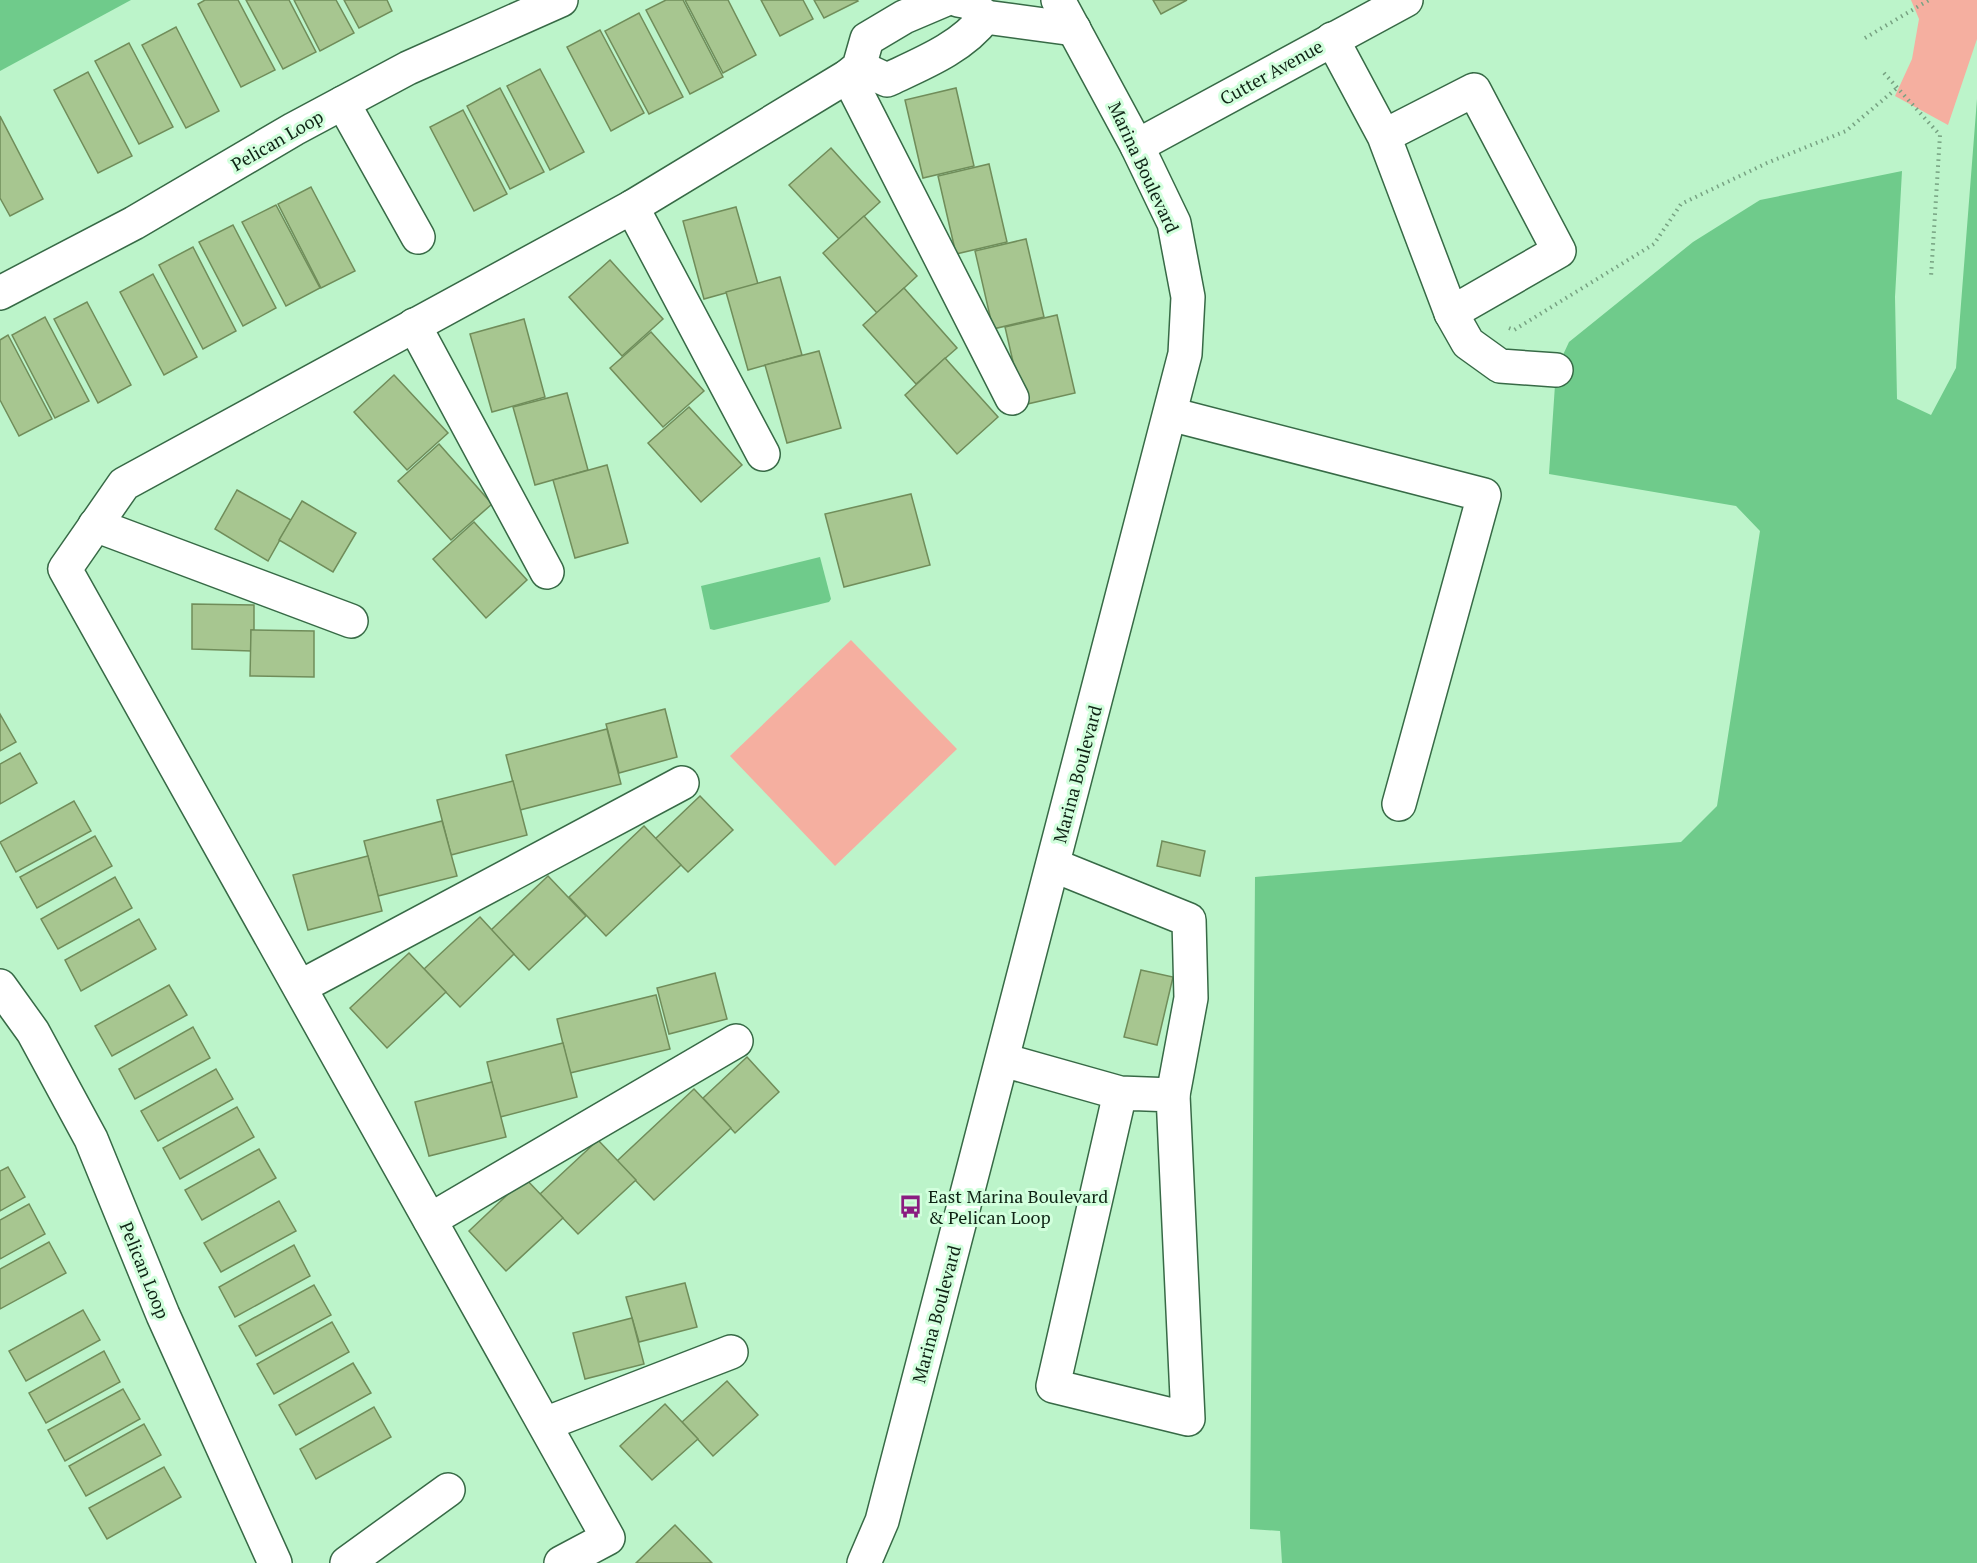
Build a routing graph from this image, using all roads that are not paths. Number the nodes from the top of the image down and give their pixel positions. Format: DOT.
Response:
graph roads {
  1 [pos="561,0"];
  2 [pos="944,0"];
  3 [pos="958,0"];
  4 [pos="1058,0"];
  5 [pos="1406,0"];
  6 [pos="986,18"];
  7 [pos="1074,29"];
  8 [pos="1332,39"];
  9 [pos="854,72"];
  10 [pos="343,103"];
  11 [pos="1384,136"];
  12 [pos="1137,146"];
  13 [pos="632,207"];
  14 [pos="418,237"];
  15 [pos="0,293"];
  16 [pos="1451,313"];
  17 [pos="414,325"];
  18 [pos="1556,370"];
  19 [pos="1012,398"];
  20 [pos="1170,414"];
  21 [pos="763,454"];
  22 [pos="95,525"];
  23 [pos="547,572"];
  24 [pos="351,621"];
  25 [pos="682,783"];
  26 [pos="1399,804"];
  27 [pos="1053,865"];
  28 [pos="0,986"];
  29 [pos="300,987"];
  30 [pos="736,1041"];
  31 [pos="1003,1060"];
  32 [pos="1120,1093"];
  33 [pos="1173,1095"];
  34 [pos="430,1220"];
  35 [pos="731,1352"];
  36 [pos="545,1424"];
  37 [pos="448,1490"];
  38 [pos="275,1563"];
  39 [pos="347,1563"];
  40 [pos="561,1563"];
  41 [pos="864,1563"];
  1 -- 10 [label="street, Pelican Loop"];
  2 -- 9 [label="street"];
  3 -- 6 [label="street"];
  4 -- 7 [label="street, Marina Boulevard"];
  5 -- 8 [label="street, Cutter Avenue"];
  6 -- 7 [label="street"];
  6 -- 9 [label="street"];
  7 -- 12 [label="street, Marina Boulevard"];
  8 -- 11 [label="street"];
  8 -- 12 [label="street, Cutter Avenue"];
  9 -- 13 [label="street"];
  9 -- 19 [label="street"];
  10 -- 14 [label="street"];
  10 -- 15 [label="street, Pelican Loop"];
  11 -- 16 [label="street"];
  11 -- 16 [label="street"];
  12 -- 20 [label="street, Marina Boulevard"];
  13 -- 17 [label="street"];
  13 -- 21 [label="street"];
  16 -- 18 [label="street"];
  17 -- 22 [label="street"];
  17 -- 23 [label="street"];
  20 -- 26 [label="street"];
  20 -- 27 [label="street, Marina Boulevard"];
  22 -- 24 [label="street"];
  22 -- 29 [label="street"];
  25 -- 29 [label="street"];
  27 -- 31 [label="street, Marina Boulevard"];
  27 -- 33 [label="street"];
  28 -- 38 [label="street, Pelican Loop"];
  29 -- 34 [label="street"];
  30 -- 34 [label="street"];
  31 -- 32 [label="street"];
  31 -- 41 [label="street, Marina Boulevard"];
  32 -- 33 [label="street"];
  32 -- 33 [label="street"];
  34 -- 36 [label="street"];
  35 -- 36 [label="street"];
  36 -- 40 [label="street"];
  37 -- 39 [label="street"];
}
